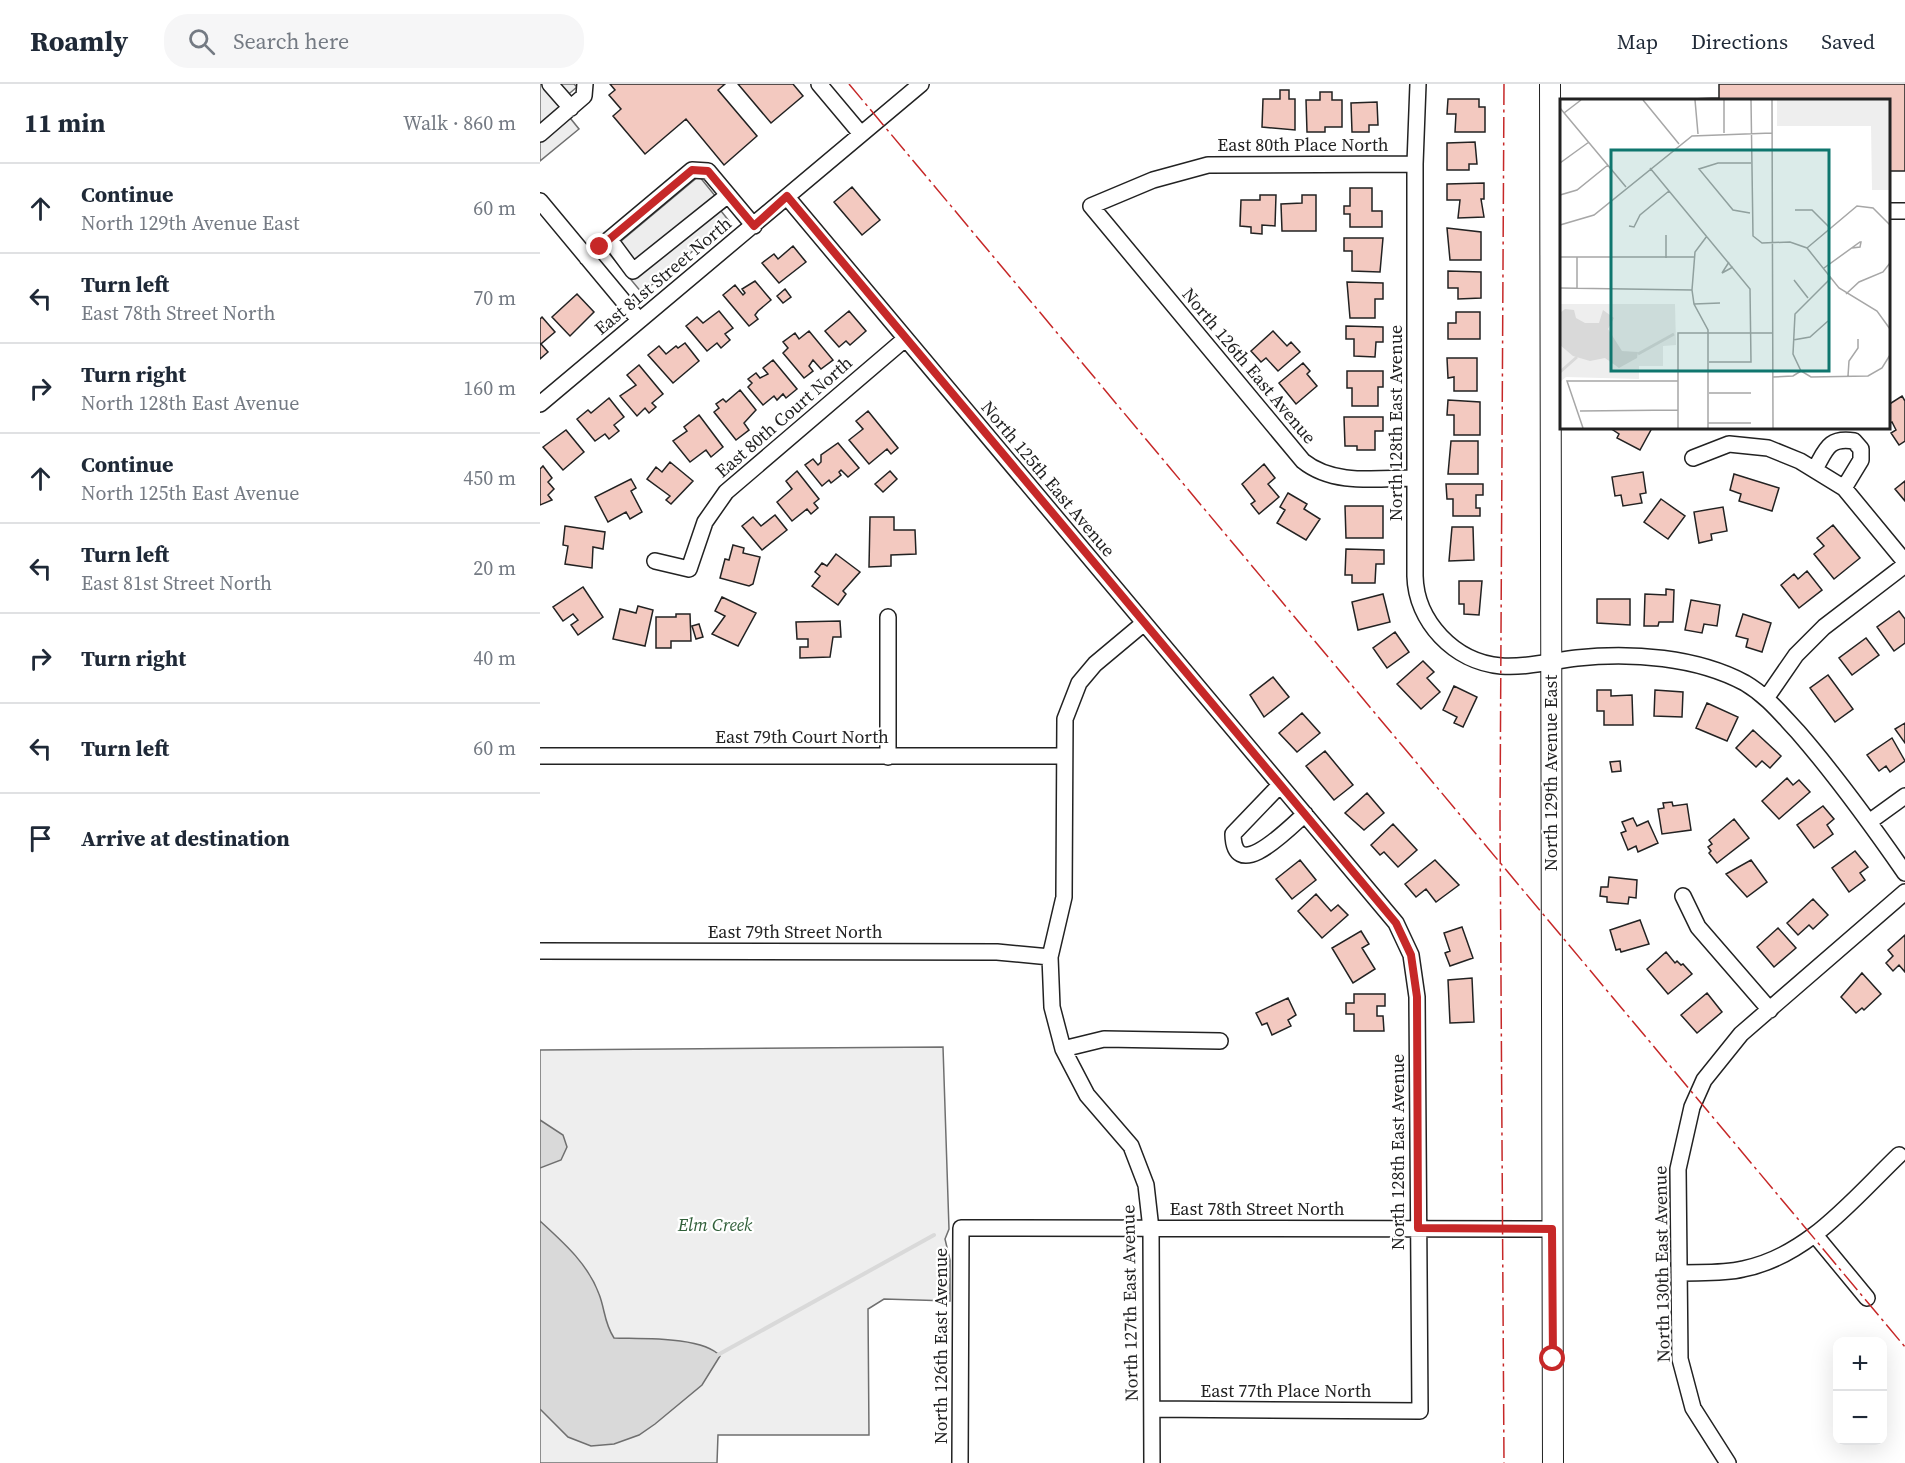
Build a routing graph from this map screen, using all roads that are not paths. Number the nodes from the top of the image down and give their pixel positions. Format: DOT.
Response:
graph roads {
  1 [pos="550,84"];
  2 [pos="585,84"];
  3 [pos="819,84"];
  4 [pos="921,84"];
  5 [pos="1418,84"];
  6 [pos="1550,84"];
  7 [pos="570,108"];
  8 [pos="540,133"];
  9 [pos="861,134"];
  10 [pos="1414,164"];
  11 [pos="728,195"];
  12 [pos="787,196"];
  13 [pos="540,201"];
  14 [pos="1556,203"];
  15 [pos="1091,206"];
  16 [pos="754,226"];
  17 [pos="610,240"];
  18 [pos="587,258"];
  19 [pos="639,320"];
  20 [pos="1556,321"];
  21 [pos="905,339"];
  22 [pos="540,404"];
  23 [pos="1693,458"];
  24 [pos="1815,469"];
  25 [pos="1415,478"];
  26 [pos="1844,488"];
  27 [pos="655,561"];
  28 [pos="1905,564"];
  29 [pos="888,617"];
  30 [pos="1144,624"];
  31 [pos="1551,662"];
  32 [pos="1767,697"];
  33 [pos="540,756"];
  34 [pos="1064,756"];
  35 [pos="888,757"];
  36 [pos="1280,785"];
  37 [pos="1905,796"];
  38 [pos="1305,814"];
  39 [pos="1869,822"];
  40 [pos="1905,873"];
  41 [pos="1905,892"];
  42 [pos="1683,896"];
  43 [pos="1380,904"];
  44 [pos="540,951"];
  45 [pos="1050,957"];
  46 [pos="1770,1010"];
  47 [pos="1220,1041"];
  48 [pos="1062,1049"];
  49 [pos="1899,1155"];
  50 [pos="961,1228"];
  51 [pos="1151,1228"];
  52 [pos="1418,1228"];
  53 [pos="1552,1229"];
  54 [pos="1815,1235"];
  55 [pos="1678,1273"];
  56 [pos="1867,1298"];
  57 [pos="1152,1409"];
  58 [pos="1420,1411"];
  59 [pos="960,1463"];
  60 [pos="1152,1463"];
  61 [pos="1553,1463"];
  62 [pos="1728,1463"];
  1 -- 7 [label="street"];
  2 -- 7 [label="street"];
  3 -- 9 [label="street"];
  4 -- 9 [label="street, East 81st Street North"];
  5 -- 10 [label="street, North 128th East Avenue"];
  6 -- 14 [label="main road, North 129th Avenue East"];
  7 -- 8 [label="street"];
  9 -- 12 [label="street, East 81st Street North"];
  10 -- 15 [label="street, East 80th Place North"];
  10 -- 25 [label="street, North 128th East Avenue"];
  11 -- 16 [label="street"];
  11 -- 17 [label="street"];
  11 -- 17 [label="street"];
  12 -- 16 [label="street, East 81st Street North"];
  12 -- 21 [label="street, North 125th East Avenue"];
  13 -- 18 [label="street"];
  14 -- 20 [label="main road, North 129th Avenue East"];
  15 -- 25 [label="street, North 126th East Avenue"];
  16 -- 19 [label="street, East 81st Street North"];
  17 -- 18 [label="street"];
  18 -- 19 [label="street"];
  19 -- 22 [label="street, East 81st Street North"];
  20 -- 31 [label="main road, North 129th Avenue East"];
  21 -- 27 [label="street, East 80th Court North"];
  21 -- 30 [label="street, North 125th East Avenue"];
  23 -- 24 [label="street"];
  24 -- 26 [label="street"];
  24 -- 26 [label="street"];
  25 -- 31 [label="street, North 128th East Avenue"];
  26 -- 28 [label="street"];
  28 -- 32 [label="street"];
  29 -- 35 [label="street"];
  30 -- 34 [label="street, North 127th East Avenue"];
  30 -- 36 [label="street, North 125th East Avenue"];
  31 -- 32 [label="street, North 128th East Avenue"];
  31 -- 53 [label="main road, North 129th Avenue East"];
  32 -- 39 [label="street, North 128th East Avenue"];
  33 -- 35 [label="street, East 79th Court North"];
  34 -- 35 [label="street, East 79th Court North"];
  34 -- 45 [label="street, North 127th East Avenue"];
  36 -- 38 [label="street, North 125th East Avenue"];
  36 -- 38 [label="street"];
  37 -- 39 [label="street"];
  38 -- 43 [label="street, North 125th East Avenue"];
  39 -- 40 [label="street, North 128th East Avenue"];
  41 -- 46 [label="street, North 130th East Avenue"];
  42 -- 46 [label="street"];
  43 -- 52 [label="street, North 128th East Avenue"];
  44 -- 45 [label="street, East 79th Street North"];
  45 -- 48 [label="street, North 127th East Avenue"];
  46 -- 55 [label="street, North 130th East Avenue"];
  47 -- 48 [label="street"];
  48 -- 51 [label="street, North 127th East Avenue"];
  49 -- 54 [label="street"];
  50 -- 51 [label="street, East 78th Street North"];
  50 -- 59 [label="street, North 126th East Avenue"];
  51 -- 52 [label="street, East 78th Street North"];
  51 -- 57 [label="street, North 127th East Avenue"];
  52 -- 53 [label="street, East 78th Street North"];
  52 -- 58 [label="street, North 128th East Avenue"];
  53 -- 61 [label="main road, North 129th Avenue East"];
  54 -- 55 [label="street"];
  54 -- 56 [label="street"];
  55 -- 62 [label="street, North 130th East Avenue"];
  57 -- 58 [label="street, East 77th Place North"];
  57 -- 60 [label="street, North 127th East Avenue"];
}
